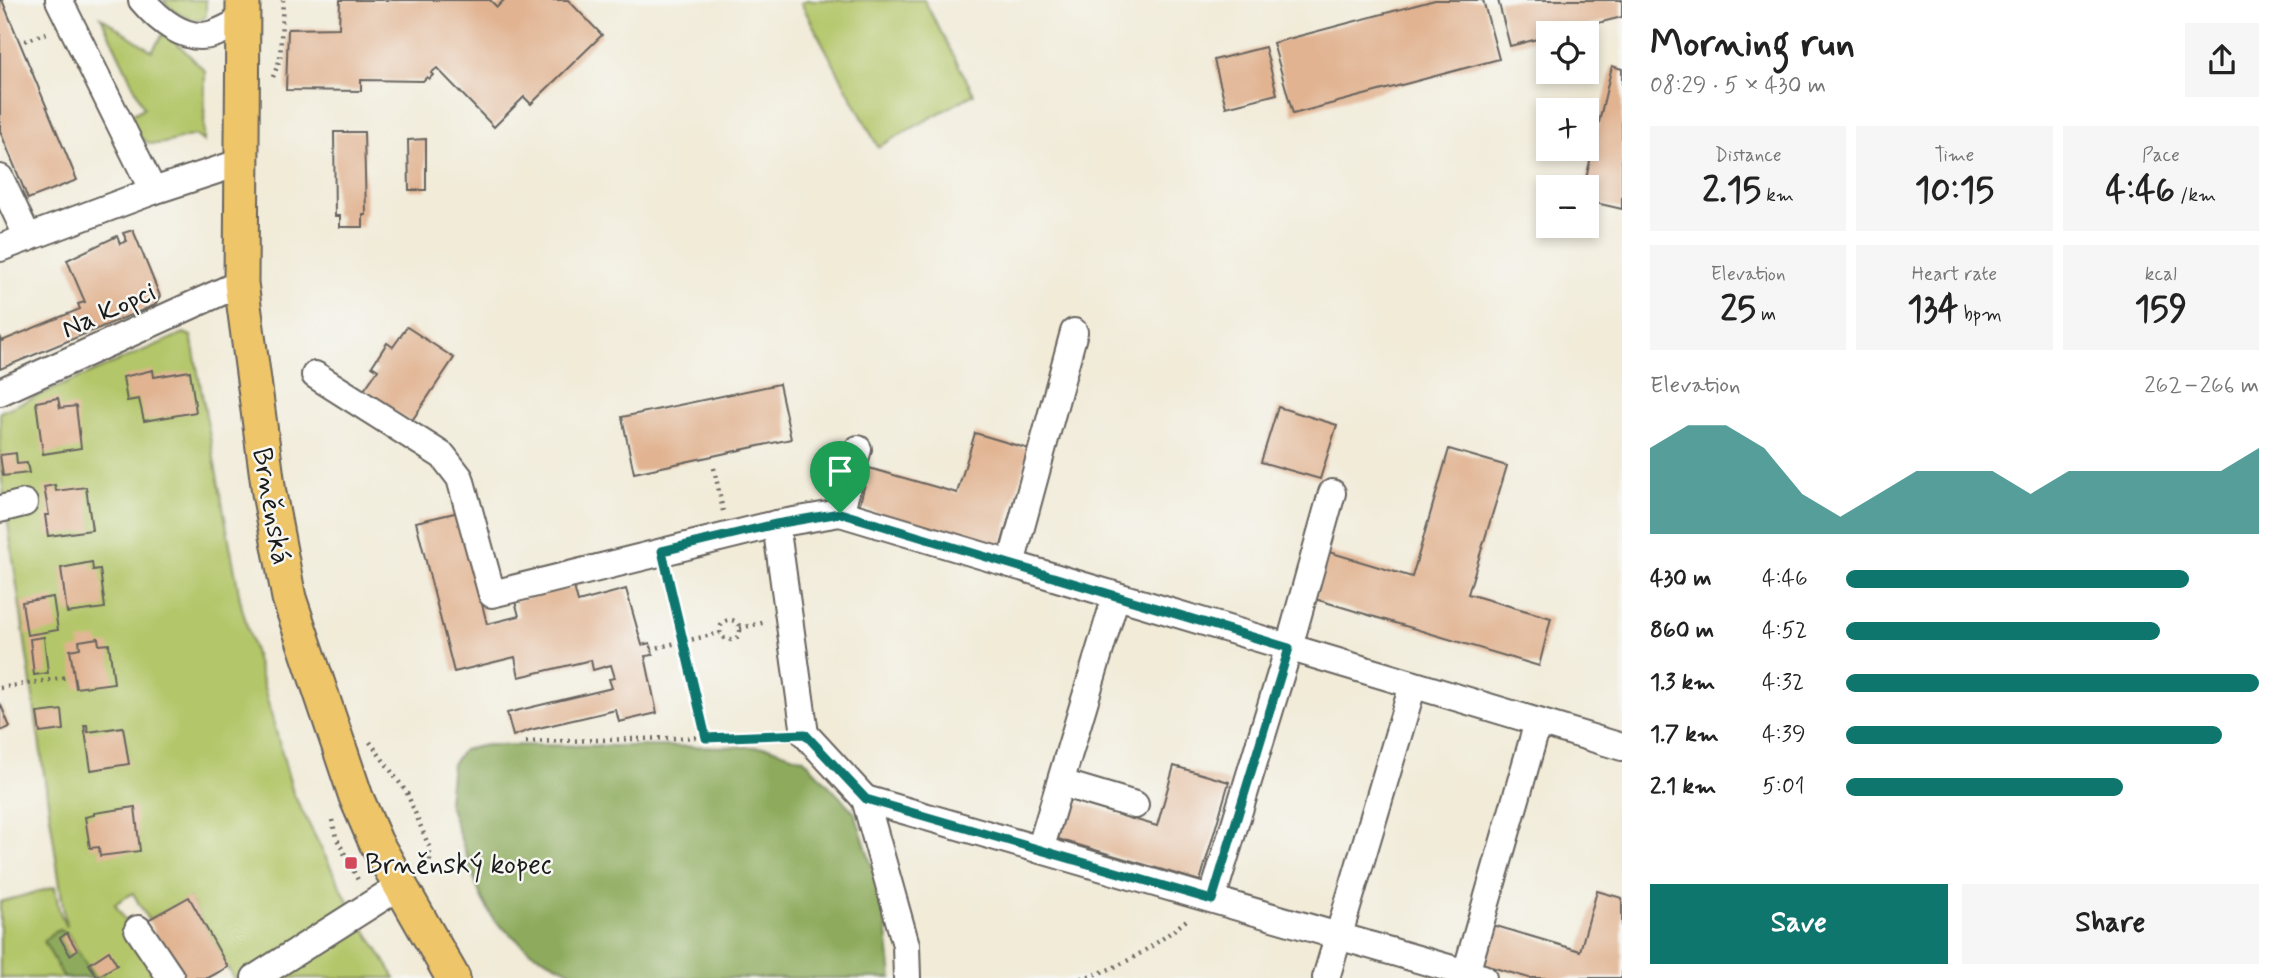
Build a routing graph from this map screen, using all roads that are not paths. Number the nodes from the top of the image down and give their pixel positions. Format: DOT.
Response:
graph roads {
  1 [pos="59,0"];
  2 [pos="142,0"];
  3 [pos="243,10"];
  4 [pos="242,162"];
  5 [pos="0,178"];
  6 [pos="153,191"];
  7 [pos="28,238"];
  8 [pos="0,248"];
  9 [pos="241,283"];
  10 [pos="1074,332"];
  11 [pos="315,375"];
  12 [pos="0,392"];
  13 [pos="858,449"];
  14 [pos="1332,493"];
  15 [pos="840,513"];
  16 [pos="776,524"];
  17 [pos="1012,564"];
  18 [pos="1116,596"];
  19 [pos="1289,648"];
  20 [pos="1413,685"];
  21 [pos="1538,722"];
  22 [pos="1622,747"];
  23 [pos="1061,783"];
  24 [pos="866,799"];
  25 [pos="1135,805"];
  26 [pos="1040,850"];
  27 [pos="415,885"];
  28 [pos="1212,900"];
  29 [pos="138,929"];
  30 [pos="1339,936"];
  31 [pos="1475,976"];
  32 [pos="171,978"];
  33 [pos="255,978"];
  34 [pos="453,978"];
  35 [pos="907,978"];
  36 [pos="1326,978"];
  1 -- 6 [label="street"];
  2 -- 3 [label="street"];
  3 -- 4 [label="main road, Brněnská"];
  4 -- 6 [label="street"];
  4 -- 9 [label="main road, Brněnská"];
  5 -- 7 [label="street"];
  6 -- 7 [label="street"];
  7 -- 8 [label="street"];
  9 -- 12 [label="street, Na Kopci"];
  9 -- 27 [label="main road, Brněnská"];
  10 -- 17 [label="street"];
  11 -- 16 [label="street"];
  13 -- 15 [label="street"];
  14 -- 19 [label="street"];
  15 -- 16 [label="street"];
  15 -- 17 [label="street"];
  16 -- 24 [label="street"];
  17 -- 18 [label="street"];
  18 -- 19 [label="street"];
  18 -- 23 [label="street"];
  19 -- 20 [label="street"];
  19 -- 28 [label="street"];
  20 -- 21 [label="street"];
  20 -- 30 [label="street"];
  21 -- 22 [label="street"];
  21 -- 31 [label="street"];
  23 -- 25 [label="street"];
  23 -- 26 [label="street"];
  24 -- 26 [label="street"];
  24 -- 35 [label="street"];
  26 -- 28 [label="street"];
  27 -- 33 [label="street"];
  27 -- 34 [label="main road, Brněnská"];
  28 -- 30 [label="street"];
  29 -- 32 [label="street"];
  30 -- 31 [label="street"];
  30 -- 36 [label="street"];
}
